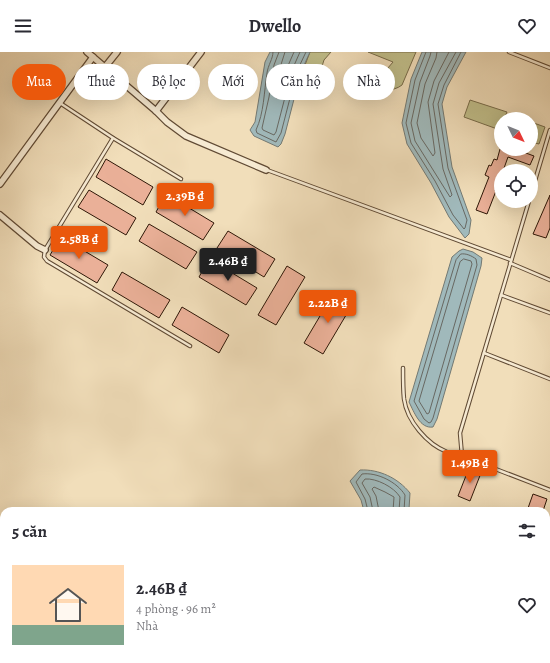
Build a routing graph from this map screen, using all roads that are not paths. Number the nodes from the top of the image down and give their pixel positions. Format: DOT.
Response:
graph roads {
  1 [pos="87,52"];
  2 [pos="117,52"];
  3 [pos="201,52"];
  4 [pos="509,52"];
  5 [pos="93,57"];
  6 [pos="101,64"];
  7 [pos="107,64"];
  8 [pos="550,68"];
  9 [pos="129,88"];
  10 [pos="60,103"];
  11 [pos="156,111"];
  12 [pos="550,130"];
  13 [pos="113,138"];
  14 [pos="266,170"];
  15 [pos="538,170"];
  16 [pos="182,180"];
  17 [pos="0,184"];
  18 [pos="527,208"];
  19 [pos="0,216"];
  20 [pos="45,250"];
  21 [pos="511,262"];
  22 [pos="550,280"];
  23 [pos="501,295"];
  24 [pos="550,313"];
  25 [pos="190,346"];
  26 [pos="484,353"];
  27 [pos="403,368"];
  28 [pos="550,379"];
  29 [pos="462,456"];
  30 [pos="550,490"];
  1 -- 5 [label="street"];
  2 -- 7 [label="street"];
  3 -- 11 [label="street"];
  4 -- 8 [label="lane"];
  5 -- 6 [label="street"];
  5 -- 10 [label="street"];
  9 -- 11 [label="street"];
  10 -- 13 [label="lane"];
  10 -- 17 [label="street"];
  11 -- 14 [label="street"];
  12 -- 15 [label="lane"];
  13 -- 16 [label="lane"];
  13 -- 20 [label="lane"];
  14 -- 21 [label="lane"];
  18 -- 21 [label="lane"];
  19 -- 20 [label="street"];
  20 -- 25 [label="lane"];
  21 -- 22 [label="lane"];
  21 -- 23 [label="lane"];
  23 -- 24 [label="lane"];
  23 -- 26 [label="lane"];
  26 -- 28 [label="lane"];
  26 -- 29 [label="lane"];
  27 -- 29 [label="lane"];
  29 -- 30 [label="lane"];
}
